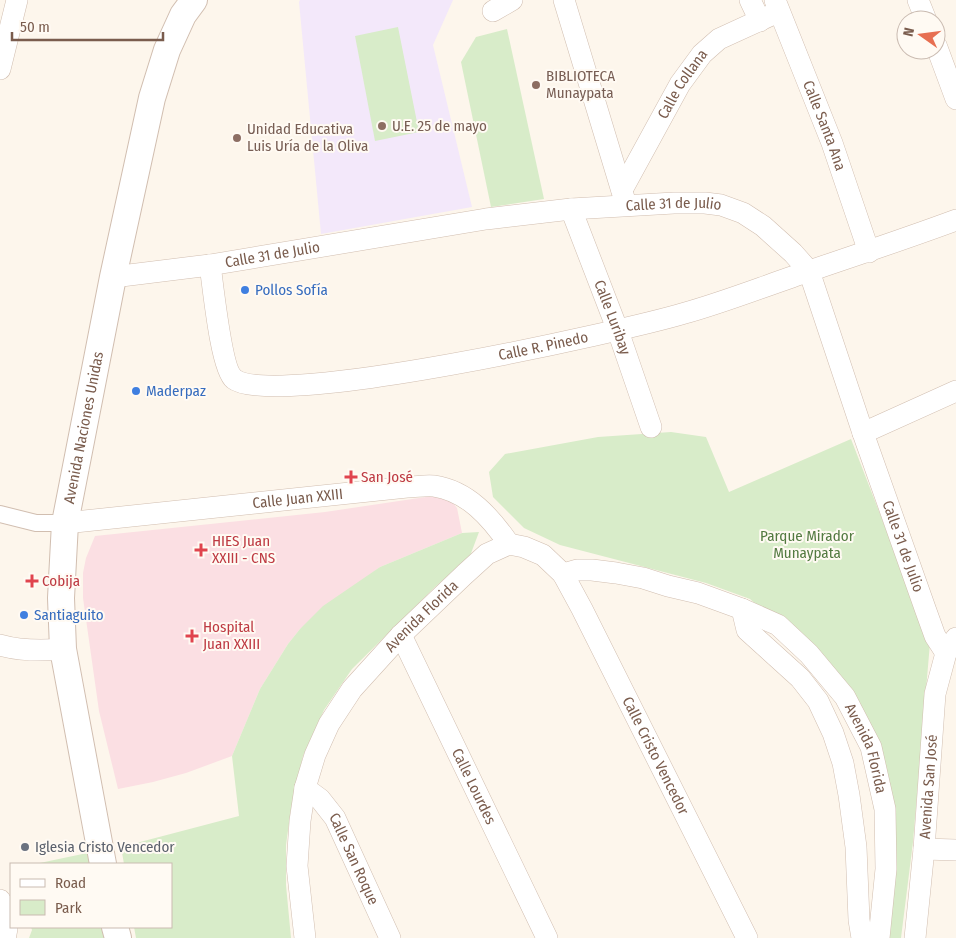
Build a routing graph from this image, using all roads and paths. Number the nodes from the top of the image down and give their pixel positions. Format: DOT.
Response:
graph roads {
  1 [pos="17,0"];
  2 [pos="194,0"];
  3 [pos="512,0"];
  4 [pos="564,0"];
  5 [pos="750,0"];
  6 [pos="493,11"];
  7 [pos="771,11"];
  8 [pos="942,60"];
  9 [pos="0,69"];
  10 [pos="956,99"];
  11 [pos="624,198"];
  12 [pos="571,209"];
  13 [pos="956,220"];
  14 [pos="869,252"];
  15 [pos="210,265"];
  16 [pos="808,271"];
  17 [pos="114,276"];
  18 [pos="618,331"];
  19 [pos="956,391"];
  20 [pos="651,427"];
  21 [pos="863,433"];
  22 [pos="0,514"];
  23 [pos="65,523"];
  24 [pos="509,544"];
  25 [pos="563,574"];
  26 [pos="742,609"];
  27 [pos="401,635"];
  28 [pos="0,645"];
  29 [pos="951,645"];
  30 [pos="63,649"];
  31 [pos="305,788"];
  32 [pos="924,848"];
  33 [pos="956,850"];
  34 [pos="103,863"];
  35 [pos="0,900"];
  36 [pos="5,938"];
  37 [pos="305,938"];
  38 [pos="390,938"];
  39 [pos="547,938"];
  40 [pos="747,938"];
  41 [pos="862,938"];
  42 [pos="879,938"];
  43 [pos="916,938"];
  1 -- 9 [label="street"];
  2 -- 17 [label="street, Avenida Naciones Unidas"];
  3 -- 6 [label="street"];
  4 -- 11 [label="street"];
  5 -- 7 [label="street, Calle Santa Ana"];
  7 -- 11 [label="street, Calle Collana"];
  7 -- 14 [label="street, Calle Santa Ana"];
  8 -- 10 [label="street"];
  11 -- 12 [label="street, Calle 31 de Julio"];
  11 -- 16 [label="street, Calle 31 de Julio"];
  12 -- 15 [label="street, Calle 31 de Julio"];
  12 -- 18 [label="street, Calle Luribay"];
  13 -- 14 [label="street, Calle R. Pinedo"];
  14 -- 16 [label="street, Calle R. Pinedo"];
  15 -- 17 [label="street, Calle 31 de Julio"];
  15 -- 18 [label="street, Calle R. Pinedo"];
  16 -- 18 [label="street, Calle R. Pinedo"];
  16 -- 21 [label="street, Calle 31 de Julio"];
  17 -- 23 [label="street, Avenida Naciones Unidas"];
  18 -- 20 [label="street, Calle Luribay"];
  19 -- 21 [label="street"];
  21 -- 29 [label="street, Calle 31 de Julio"];
  22 -- 23 [label="street"];
  23 -- 24 [label="street, Calle Juan XXIII"];
  23 -- 30 [label="street, Avenida Naciones Unidas"];
  24 -- 25 [label="street"];
  24 -- 27 [label="street, Avenida Florida"];
  25 -- 26 [label="street, Avenida Florida"];
  25 -- 40 [label="street, Calle Cristo Vencedor"];
  26 -- 41 [label="street, Avenida Florida"];
  26 -- 42 [label="street, Avenida Florida"];
  27 -- 31 [label="street, Avenida Florida"];
  27 -- 39 [label="street, Calle Lourdes"];
  28 -- 30 [label="street"];
  29 -- 32 [label="street, Avenida San José"];
  30 -- 34 [label="street, Avenida Naciones Unidas"];
  31 -- 37 [label="street, Avenida Florida"];
  31 -- 38 [label="street, Calle San Roque"];
  32 -- 33 [label="street"];
  32 -- 43 [label="street, Avenida San José"];
  35 -- 36 [label="street"];
}
